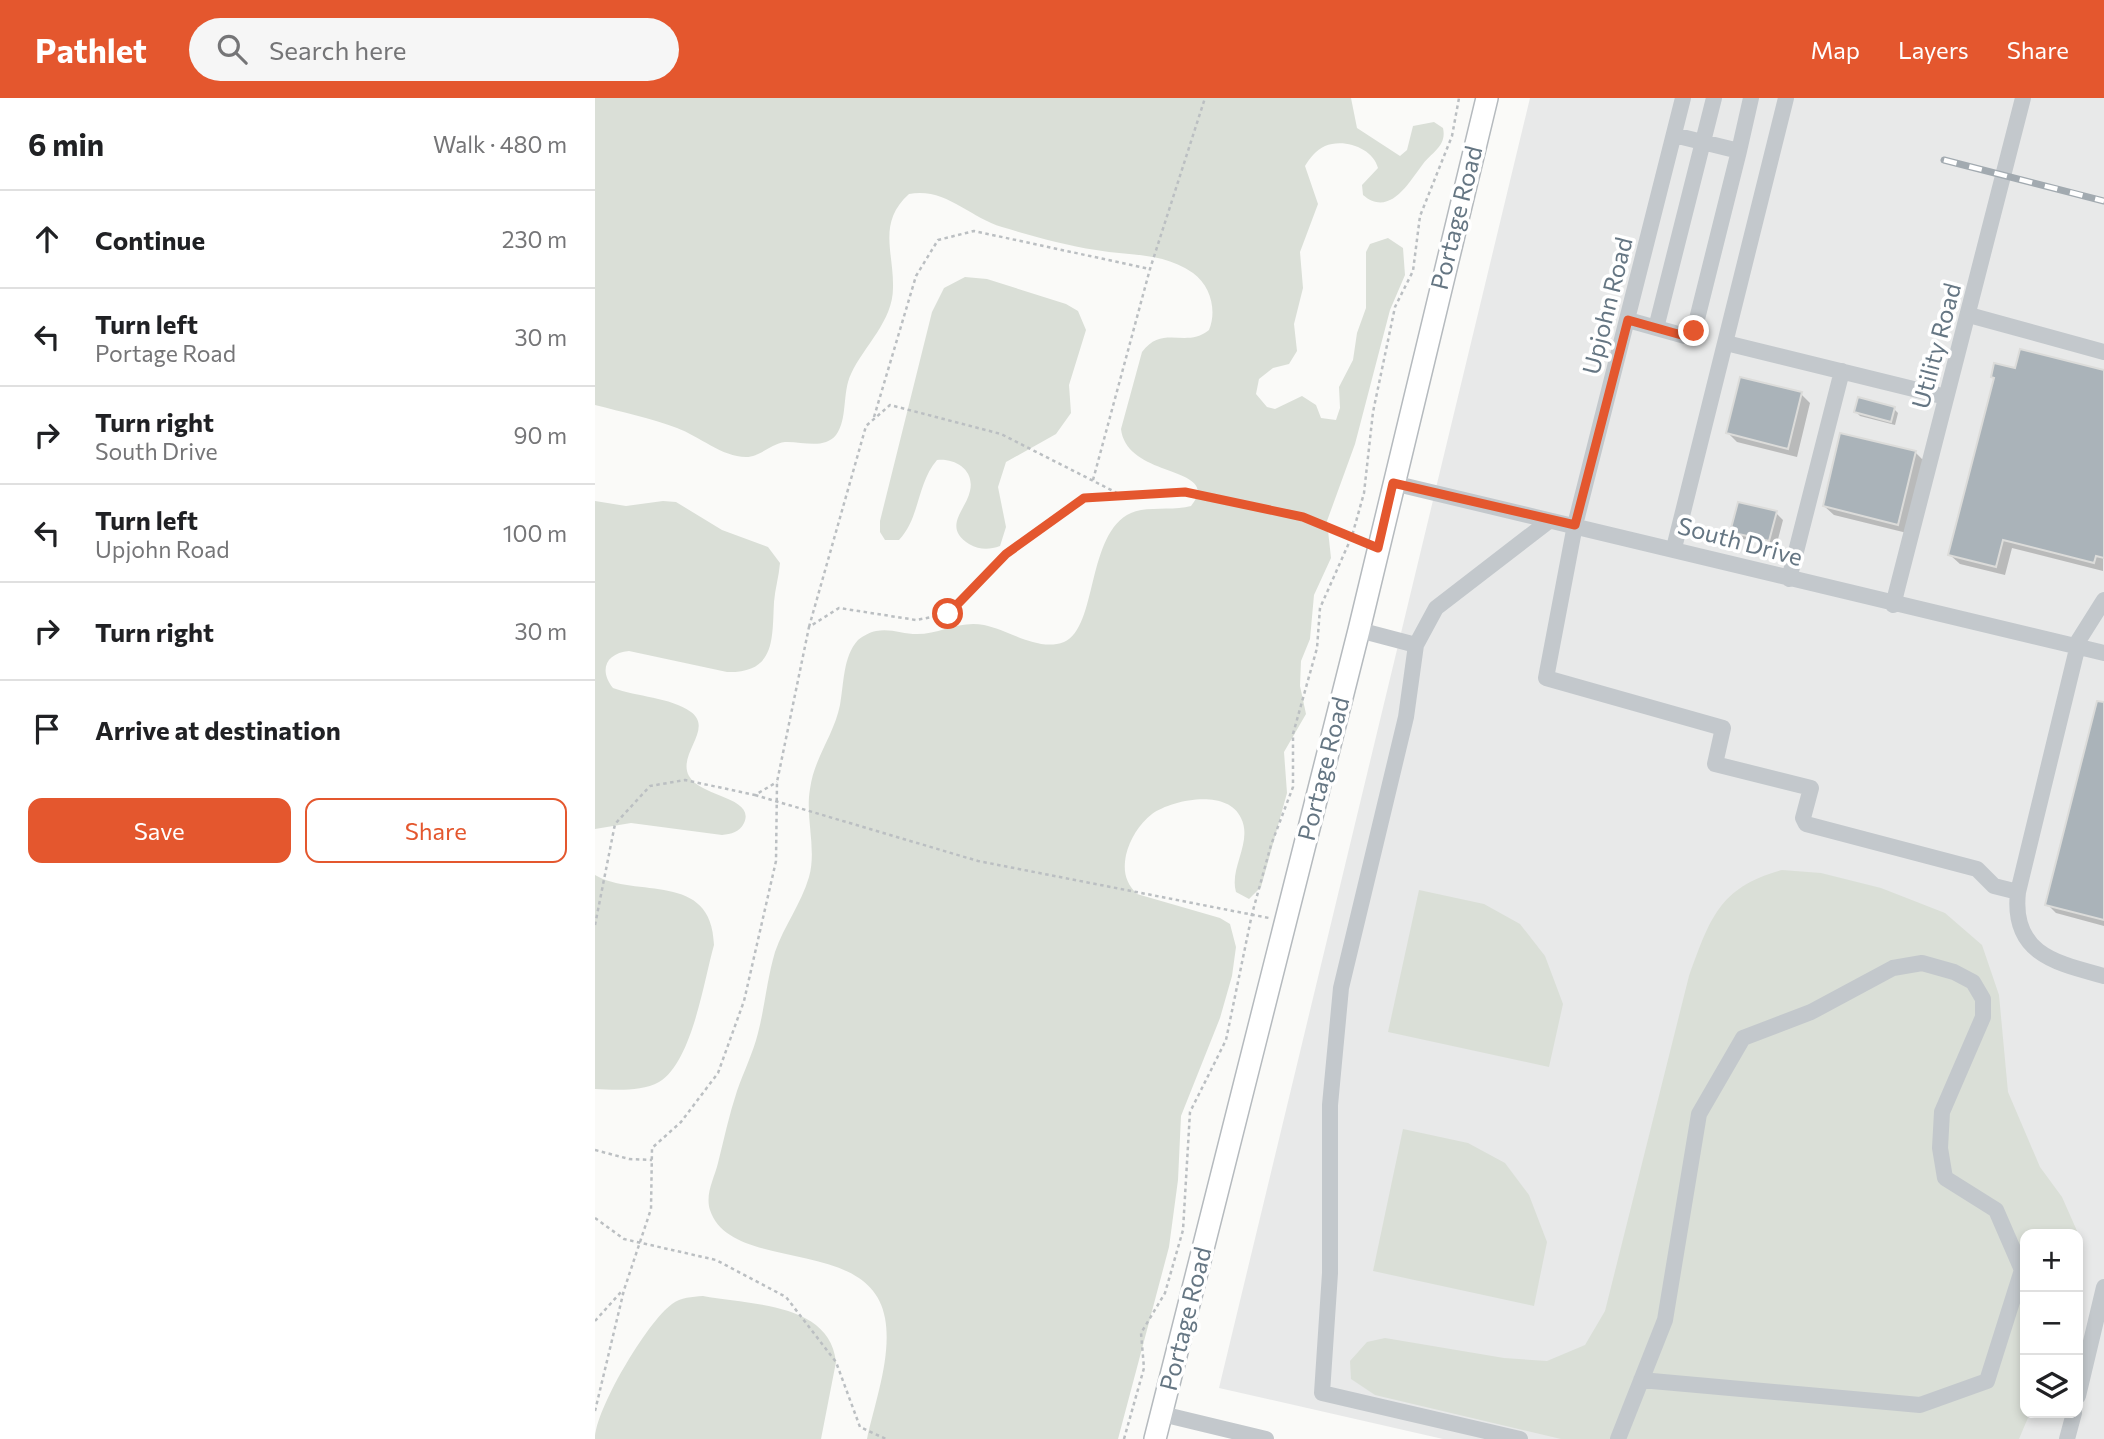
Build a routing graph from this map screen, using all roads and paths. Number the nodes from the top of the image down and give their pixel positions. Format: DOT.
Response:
graph roads {
  1 [pos="1205,98"];
  2 [pos="1459,98"];
  3 [pos="1487,98"];
  4 [pos="1683,98"];
  5 [pos="1714,98"];
  6 [pos="1751,98"];
  7 [pos="1786,98"];
  8 [pos="2022,98"];
  9 [pos="1674,135"];
  10 [pos="1703,142"];
  11 [pos="1739,151"];
  12 [pos="1150,269"];
  13 [pos="1969,315"];
  14 [pos="1628,320"];
  15 [pos="1656,328"];
  16 [pos="1726,343"];
  17 [pos="2104,352"];
  18 [pos="1842,371"];
  19 [pos="1946,397"];
  20 [pos="873,420"];
  21 [pos="1093,480"];
  22 [pos="1393,483"];
  23 [pos="1122,495"];
  24 [pos="1549,521"];
  25 [pos="1575,525"];
  26 [pos="1352,536"];
  27 [pos="1378,548"];
  28 [pos="1674,548"];
  29 [pos="1789,579"];
  30 [pos="2104,600"];
  31 [pos="1893,605"];
  32 [pos="809,628"];
  33 [pos="1359,630"];
  34 [pos="1416,645"];
  35 [pos="2075,646"];
  36 [pos="2104,653"];
  37 [pos="777,782"];
  38 [pos="755,795"];
  39 [pos="776,800"];
  40 [pos="2018,892"];
  41 [pos="1252,914"];
  42 [pos="1286,923"];
  43 [pos="595,925"];
  44 [pos="2104,976"];
  45 [pos="595,1150"];
  46 [pos="652,1160"];
  47 [pos="595,1218"];
  48 [pos="640,1243"];
  49 [pos="2104,1287"];
  50 [pos="624,1290"];
  51 [pos="595,1321"];
  52 [pos="2097,1347"];
  53 [pos="1641,1380"];
  54 [pos="2083,1383"];
  55 [pos="595,1411"];
  56 [pos="1162,1414"];
  57 [pos="2073,1418"];
  58 [pos="886,1439"];
  59 [pos="1125,1439"];
  60 [pos="1155,1439"];
  61 [pos="1266,1439"];
  62 [pos="1520,1439"];
  63 [pos="1619,1439"];
  64 [pos="2067,1439"];
  1 -- 12 [label="path"];
  2 -- 26 [label="path"];
  3 -- 22 [label="main road, Portage Road"];
  4 -- 9 [label="street, Upjohn Road"];
  5 -- 10 [label="street"];
  6 -- 11 [label="street"];
  7 -- 16 [label="street"];
  8 -- 13 [label="street, Utility Road"];
  9 -- 10 [label="street"];
  9 -- 14 [label="street, Upjohn Road"];
  10 -- 11 [label="street"];
  10 -- 15 [label="street"];
  11 -- 15 [label="street"];
  12 -- 20 [label="path"];
  12 -- 21 [label="path"];
  13 -- 17 [label="street"];
  13 -- 19 [label="street, Utility Road"];
  14 -- 15 [label="street"];
  14 -- 25 [label="street, Upjohn Road"];
  16 -- 18 [label="street"];
  16 -- 28 [label="street"];
  18 -- 19 [label="street"];
  18 -- 29 [label="street"];
  19 -- 31 [label="street, Utility Road"];
  20 -- 21 [label="path"];
  20 -- 32 [label="path"];
  21 -- 23 [label="path"];
  22 -- 24 [label="street, South Drive"];
  22 -- 27 [label="main road, Portage Road"];
  23 -- 26 [label="path"];
  23 -- 32 [label="path"];
  24 -- 25 [label="street, South Drive"];
  24 -- 34 [label="street"];
  25 -- 28 [label="street, South Drive"];
  25 -- 40 [label="street, Upjohn Road"];
  26 -- 27 [label="path"];
  26 -- 41 [label="path"];
  27 -- 33 [label="main road, Portage Road"];
  28 -- 29 [label="street, South Drive"];
  29 -- 31 [label="street, South Drive"];
  30 -- 35 [label="street"];
  31 -- 35 [label="street, South Drive"];
  32 -- 37 [label="path"];
  33 -- 34 [label="street"];
  33 -- 42 [label="main road, Portage Road"];
  34 -- 62 [label="street"];
  35 -- 36 [label="street, South Drive"];
  35 -- 40 [label="street"];
  37 -- 38 [label="path"];
  37 -- 39 [label="path"];
  38 -- 39 [label="path"];
  38 -- 43 [label="path"];
  39 -- 41 [label="path"];
  39 -- 46 [label="path"];
  40 -- 44 [label="street"];
  41 -- 42 [label="path"];
  41 -- 59 [label="path"];
  42 -- 56 [label="main road, Portage Road"];
  45 -- 46 [label="path"];
  46 -- 48 [label="path"];
  47 -- 48 [label="path"];
  48 -- 50 [label="path"];
  48 -- 58 [label="path"];
  49 -- 52 [label="street"];
  50 -- 51 [label="path"];
  50 -- 55 [label="path"];
  52 -- 54 [label="street"];
  53 -- 53 [label="street"];
  53 -- 63 [label="street"];
  56 -- 60 [label="main road, Portage Road"];
  56 -- 61 [label="street"];
  57 -- 64 [label="street"];
}
